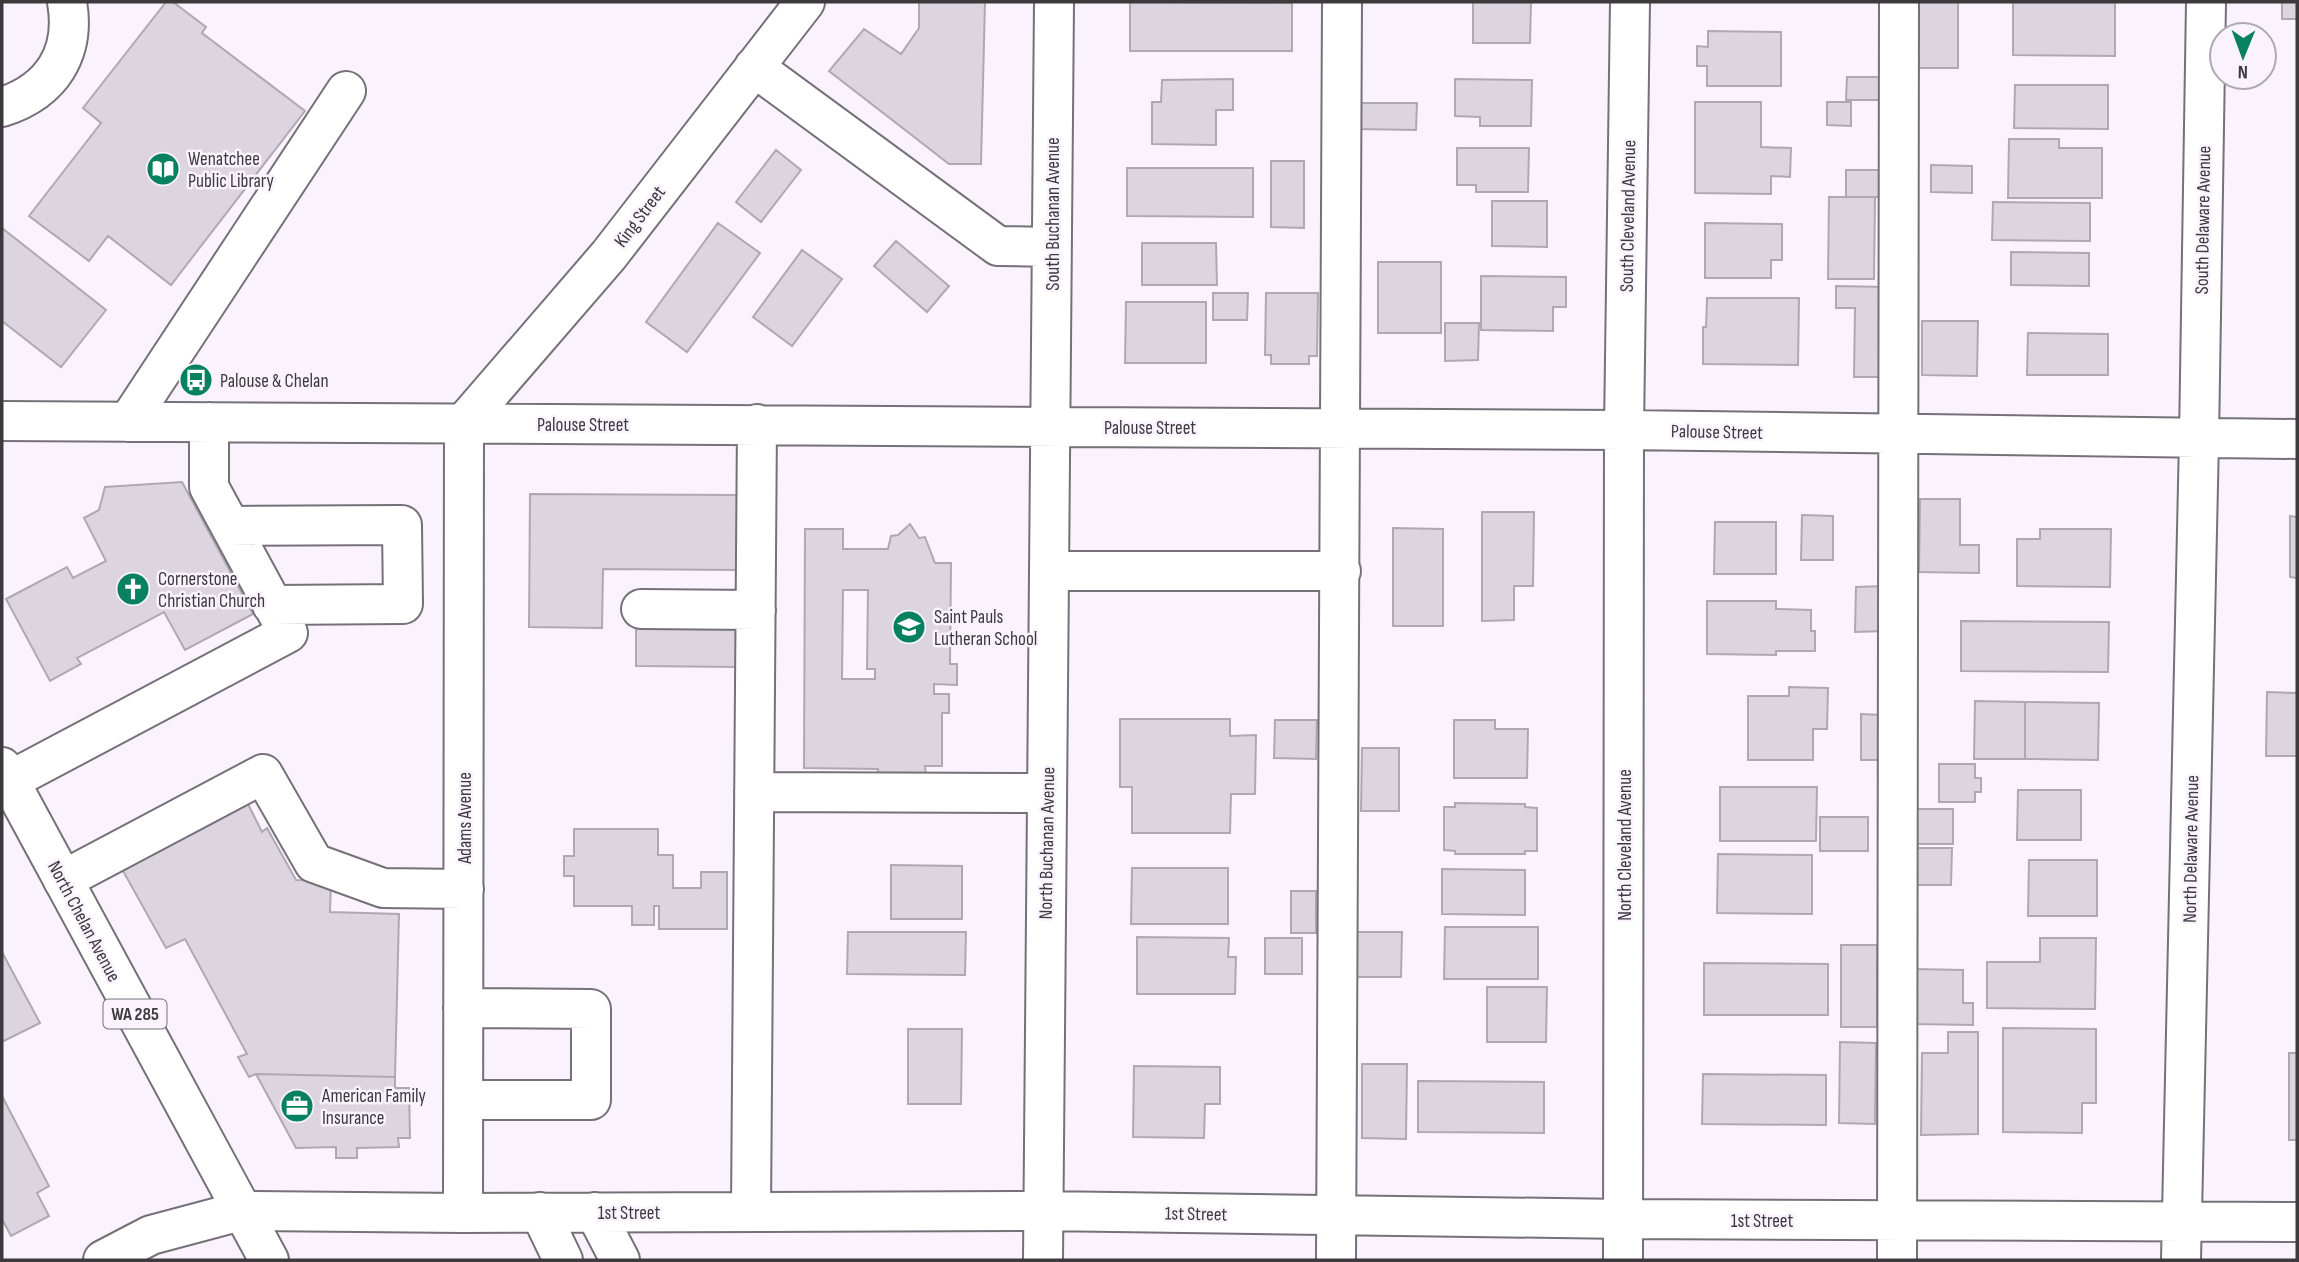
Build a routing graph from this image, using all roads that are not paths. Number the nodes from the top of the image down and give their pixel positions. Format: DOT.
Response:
graph roads {
  1 [pos="66,2"];
  2 [pos="805,2"];
  3 [pos="1054,2"];
  4 [pos="1342,2"];
  5 [pos="1630,2"];
  6 [pos="1899,2"];
  7 [pos="2206,2"];
  8 [pos="754,67"];
  9 [pos="346,91"];
  10 [pos="2,107"];
  11 [pos="1052,247"];
  12 [pos="2,421"];
  13 [pos="128,422"];
  14 [pos="209,422"];
  15 [pos="464,423"];
  16 [pos="757,424"];
  17 [pos="1051,426"];
  18 [pos="1342,428"];
  19 [pos="1624,430"];
  20 [pos="1898,434"];
  21 [pos="2199,439"];
  22 [pos="2297,439"];
  23 [pos="230,526"];
  24 [pos="1049,570"];
  25 [pos="1341,571"];
  26 [pos="272,604"];
  27 [pos="641,609"];
  28 [pos="756,610"];
  29 [pos="6,774"];
  30 [pos="754,792"];
  31 [pos="1047,793"];
  32 [pos="63,880"];
  33 [pos="464,889"];
  34 [pos="463,1009"];
  35 [pos="463,1100"];
  36 [pos="242,1211"];
  37 [pos="1043,1211"];
  38 [pos="540,1212"];
  39 [pos="595,1212"];
  40 [pos="751,1212"];
  41 [pos="463,1213"];
  42 [pos="1337,1216"];
  43 [pos="1624,1219"];
  44 [pos="1897,1221"];
  45 [pos="2182,1222"];
  46 [pos="2297,1222"];
  47 [pos="103,1260"];
  48 [pos="269,1260"];
  49 [pos="564,1260"];
  50 [pos="620,1260"];
  51 [pos="1043,1260"];
  52 [pos="1336,1260"];
  53 [pos="1623,1260"];
  54 [pos="1897,1260"];
  55 [pos="2181,1260"];
  1 -- 10 [label="street"];
  2 -- 8 [label="street, King Street"];
  3 -- 11 [label="street, South Buchanan Avenue"];
  4 -- 18 [label="street"];
  5 -- 19 [label="street, South Cleveland Avenue"];
  6 -- 20 [label="street"];
  7 -- 21 [label="street, South Delaware Avenue"];
  8 -- 11 [label="street"];
  8 -- 15 [label="street, King Street"];
  9 -- 13 [label="street"];
  11 -- 17 [label="street, South Buchanan Avenue"];
  12 -- 13 [label="street, Palouse Street"];
  13 -- 14 [label="street, Palouse Street"];
  14 -- 15 [label="street, Palouse Street"];
  14 -- 23 [label="street"];
  15 -- 16 [label="street, Palouse Street"];
  15 -- 33 [label="street, Adams Avenue"];
  16 -- 17 [label="street, Palouse Street"];
  16 -- 28 [label="street"];
  17 -- 18 [label="street, Palouse Street"];
  17 -- 24 [label="street, North Buchanan Avenue"];
  18 -- 19 [label="street, Palouse Street"];
  18 -- 25 [label="street"];
  19 -- 20 [label="street, Palouse Street"];
  19 -- 43 [label="street, North Cleveland Avenue"];
  20 -- 21 [label="street, Palouse Street"];
  20 -- 44 [label="street"];
  21 -- 22 [label="street, Palouse Street"];
  21 -- 45 [label="street, North Delaware Avenue"];
  23 -- 26 [label="street"];
  23 -- 26 [label="street"];
  24 -- 25 [label="street"];
  24 -- 31 [label="street, North Buchanan Avenue"];
  25 -- 42 [label="street"];
  26 -- 29 [label="street"];
  27 -- 28 [label="street"];
  28 -- 30 [label="street"];
  29 -- 32 [label="street, North Chelan Avenue / WA 285"];
  30 -- 31 [label="street"];
  30 -- 40 [label="street"];
  31 -- 37 [label="street, North Buchanan Avenue"];
  32 -- 33 [label="street"];
  32 -- 36 [label="street, North Chelan Avenue / WA 285"];
  33 -- 34 [label="street, Adams Avenue"];
  34 -- 35 [label="street, Adams Avenue"];
  34 -- 35 [label="street"];
  35 -- 41 [label="street, Adams Avenue"];
  36 -- 41 [label="street, 1st Street"];
  36 -- 47 [label="street, 1st Street"];
  36 -- 48 [label="street, North Chelan Avenue / WA 285"];
  37 -- 40 [label="street, 1st Street"];
  37 -- 42 [label="street, 1st Street"];
  37 -- 51 [label="street, North Buchanan Avenue"];
  38 -- 39 [label="street, 1st Street"];
  38 -- 41 [label="street, 1st Street"];
  38 -- 49 [label="street"];
  39 -- 40 [label="street, 1st Street"];
  39 -- 50 [label="street"];
  42 -- 43 [label="street, 1st Street"];
  42 -- 52 [label="street"];
  43 -- 44 [label="street, 1st Street"];
  43 -- 53 [label="street, North Cleveland Avenue"];
  44 -- 45 [label="street, 1st Street"];
  44 -- 54 [label="street"];
  45 -- 46 [label="street, 1st Street"];
  45 -- 55 [label="street, North Delaware Avenue"];
}
